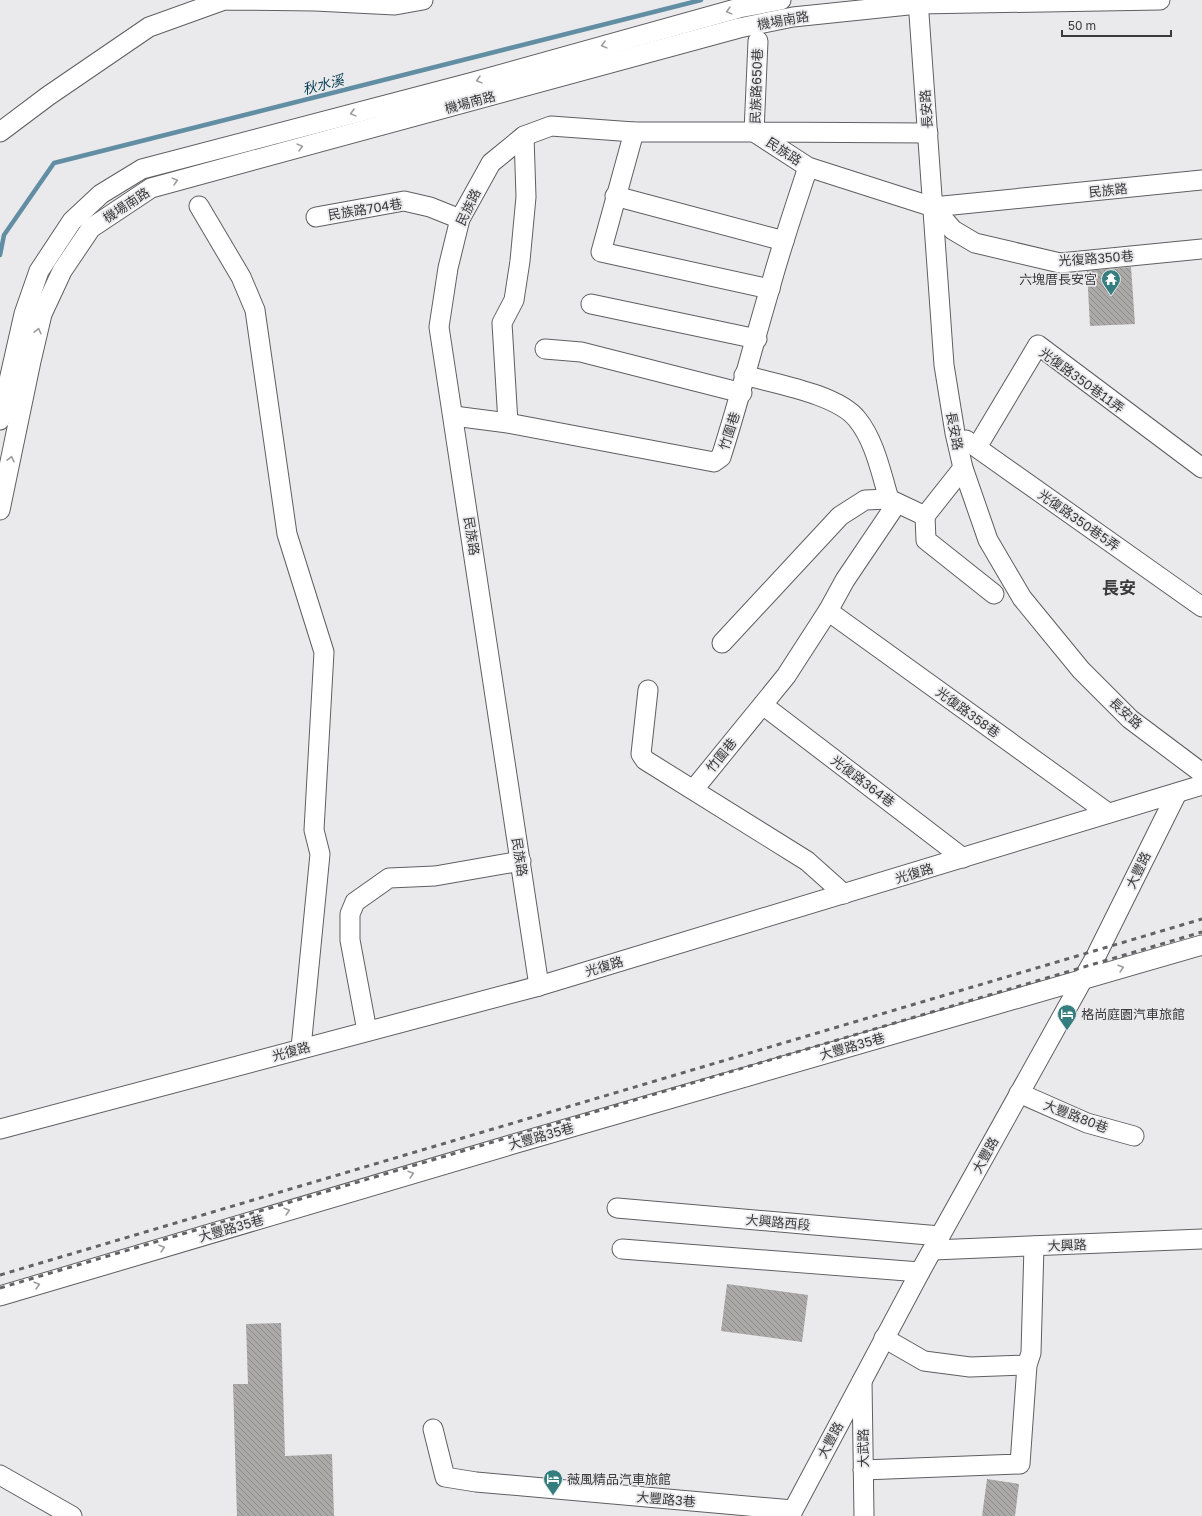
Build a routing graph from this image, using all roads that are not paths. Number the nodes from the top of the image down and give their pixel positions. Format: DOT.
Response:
graph roads {
  1 [pos="423,0"];
  2 [pos="781,0"];
  3 [pos="1160,0"];
  4 [pos="918,2"];
  5 [pos="758,41"];
  6 [pos="0,132"];
  7 [pos="634,132"];
  8 [pos="754,132"];
  9 [pos="928,133"];
  10 [pos="524,136"];
  11 [pos="808,167"];
  12 [pos="1202,180"];
  13 [pos="615,196"];
  14 [pos="199,206"];
  15 [pos="933,207"];
  16 [pos="316,217"];
  17 [pos="460,219"];
  18 [pos="784,241"];
  19 [pos="1202,249"];
  20 [pos="770,289"];
  21 [pos="591,304"];
  22 [pos="757,339"];
  23 [pos="545,349"];
  24 [pos="743,384"];
  25 [pos="454,416"];
  26 [pos="0,420"];
  27 [pos="508,423"];
  28 [pos="955,433"];
  29 [pos="977,447"];
  30 [pos="963,468"];
  31 [pos="1202,468"];
  32 [pos="893,501"];
  33 [pos="0,510"];
  34 [pos="926,516"];
  35 [pos="994,594"];
  36 [pos="1202,607"];
  37 [pos="828,611"];
  38 [pos="722,642"];
  39 [pos="648,690"];
  40 [pos="763,705"];
  41 [pos="1202,773"];
  42 [pos="1202,785"];
  43 [pos="694,789"];
  44 [pos="1177,793"];
  45 [pos="1108,813"];
  46 [pos="963,858"];
  47 [pos="521,861"];
  48 [pos="844,894"];
  49 [pos="1202,945"];
  50 [pos="1083,978"];
  51 [pos="539,986"];
  52 [pos="367,1031"];
  53 [pos="301,1048"];
  54 [pos="1019,1093"];
  55 [pos="0,1129"];
  56 [pos="1134,1136"];
  57 [pos="617,1208"];
  58 [pos="1202,1239"];
  59 [pos="936,1243"];
  60 [pos="1034,1246"];
  61 [pos="622,1249"];
  62 [pos="920,1272"];
  63 [pos="0,1296"];
  64 [pos="884,1338"];
  65 [pos="1027,1365"];
  66 [pos="862,1380"];
  67 [pos="433,1429"];
  68 [pos="863,1470"];
  69 [pos="0,1475"];
  70 [pos="791,1513"];
  71 [pos="72,1516"];
  72 [pos="864,1516"];
  1 -- 6 [label="street"];
  2 -- 26 [label="street, 機場南路, one-way"];
  3 -- 4 [label="street, 機場南路"];
  4 -- 9 [label="street, 長安路"];
  33 -- 4 [label="street, 機場南路, one-way"];
  5 -- 8 [label="street, 民族路650巷"];
  7 -- 8 [label="street, 民族路"];
  7 -- 10 [label="street, 民族路"];
  7 -- 13 [label="street"];
  8 -- 9 [label="street"];
  8 -- 11 [label="street, 民族路"];
  9 -- 15 [label="street, 長安路"];
  10 -- 17 [label="street, 民族路"];
  10 -- 27 [label="street"];
  11 -- 15 [label="street, 民族路"];
  11 -- 18 [label="street, 竹圍巷"];
  12 -- 15 [label="street, 民族路"];
  13 -- 18 [label="street"];
  13 -- 20 [label="street"];
  14 -- 53 [label="street"];
  15 -- 19 [label="street, 光復路350巷"];
  15 -- 28 [label="street, 長安路"];
  16 -- 17 [label="street, 民族路704巷"];
  17 -- 25 [label="street, 民族路"];
  18 -- 20 [label="street, 竹圍巷"];
  20 -- 22 [label="street, 竹圍巷"];
  21 -- 22 [label="street"];
  22 -- 24 [label="street, 竹圍巷"];
  23 -- 24 [label="street"];
  24 -- 27 [label="street, 竹圍巷"];
  24 -- 32 [label="street"];
  25 -- 27 [label="street, 竹圍巷"];
  25 -- 47 [label="street, 民族路"];
  28 -- 29 [label="street, 光復路350巷5弄"];
  28 -- 30 [label="street, 長安路"];
  29 -- 31 [label="street, 光復路350巷11弄"];
  29 -- 36 [label="street, 光復路350巷5弄"];
  30 -- 34 [label="street"];
  30 -- 41 [label="street, 長安路"];
  32 -- 34 [label="street"];
  32 -- 37 [label="street, 竹圍巷"];
  32 -- 38 [label="street"];
  34 -- 35 [label="street"];
  37 -- 40 [label="street, 竹圍巷"];
  37 -- 45 [label="street, 光復路358巷"];
  39 -- 43 [label="street"];
  40 -- 43 [label="street, 竹圍巷"];
  40 -- 46 [label="street, 光復路364巷"];
  42 -- 44 [label="street, 光復路"];
  43 -- 48 [label="street"];
  44 -- 45 [label="street, 光復路"];
  44 -- 50 [label="street, 大豐路"];
  45 -- 46 [label="street, 光復路"];
  46 -- 48 [label="street, 光復路"];
  47 -- 51 [label="street, 民族路"];
  47 -- 52 [label="street"];
  48 -- 51 [label="street, 光復路"];
  50 -- 49 [label="street, 大豐路35巷, one-way"];
  50 -- 54 [label="street, 大豐路"];
  63 -- 50 [label="street, 大豐路35巷, one-way"];
  51 -- 52 [label="street, 光復路"];
  52 -- 53 [label="street, 光復路"];
  53 -- 55 [label="street, 光復路"];
  54 -- 56 [label="street, 大豐路80巷"];
  54 -- 59 [label="street, 大豐路"];
  57 -- 59 [label="street, 大興路西段"];
  58 -- 60 [label="street, 大興路"];
  59 -- 60 [label="street, 大興路"];
  59 -- 62 [label="street, 大豐路"];
  60 -- 65 [label="street"];
  61 -- 62 [label="street"];
  62 -- 64 [label="street, 大豐路"];
  64 -- 65 [label="street"];
  64 -- 66 [label="street, 大豐路"];
  65 -- 68 [label="street"];
  66 -- 68 [label="street, 大武路"];
  66 -- 70 [label="street, 大豐路"];
  67 -- 70 [label="street, 大豐路3巷"];
  68 -- 72 [label="street, 大武路"];
  69 -- 71 [label="street"];
}
